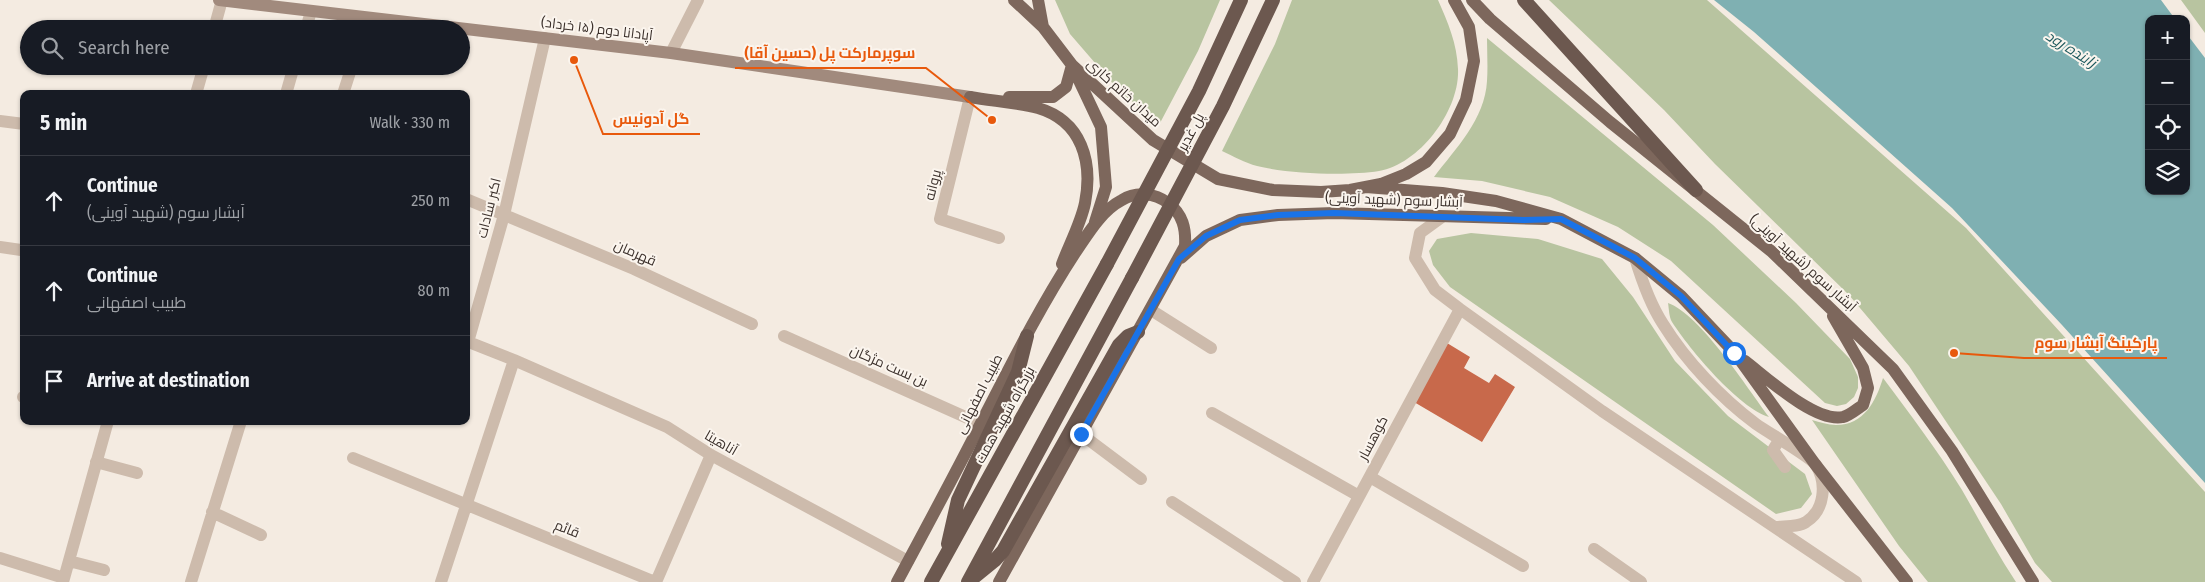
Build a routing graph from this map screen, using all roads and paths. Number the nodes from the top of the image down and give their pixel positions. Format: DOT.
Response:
graph roads {
  1 [pos="220,0"];
  2 [pos="698,0"];
  3 [pos="1014,0"];
  4 [pos="1038,0"];
  5 [pos="1242,0"];
  6 [pos="1273,0"];
  7 [pos="1454,0"];
  8 [pos="1472,0"];
  9 [pos="1524,0"];
  10 [pos="311,11"];
  11 [pos="216,20"];
  12 [pos="308,20"];
  13 [pos="352,20"];
  14 [pos="1042,27"];
  15 [pos="470,32"];
  16 [pos="546,38"];
  17 [pos="671,53"];
  18 [pos="1072,65"];
  19 [pos="201,75"];
  20 [pos="291,75"];
  21 [pos="349,75"];
  22 [pos="197,90"];
  23 [pos="287,90"];
  24 [pos="344,90"];
  25 [pos="970,97"];
  26 [pos="0,121"];
  27 [pos="20,124"];
  28 [pos="1366,186"];
  29 [pos="1696,190"];
  30 [pos="470,201"];
  31 [pos="504,215"];
  32 [pos="1442,217"];
  33 [pos="1561,219"];
  34 [pos="1094,224"];
  35 [pos="999,238"];
  36 [pos="0,247"];
  37 [pos="20,250"];
  38 [pos="1635,258"];
  39 [pos="1179,259"];
  40 [pos="1107,264"];
  41 [pos="1054,286"];
  42 [pos="1823,300"];
  43 [pos="1460,309"];
  44 [pos="1151,310"];
  45 [pos="752,324"];
  46 [pos="470,332"];
  47 [pos="1138,332"];
  48 [pos="784,336"];
  49 [pos="1027,336"];
  50 [pos="470,343"];
  51 [pos="1210,348"];
  52 [pos="1734,353"];
  53 [pos="514,360"];
  54 [pos="1212,412"];
  55 [pos="981,424"];
  56 [pos="107,425"];
  57 [pos="240,425"];
  58 [pos="1081,434"];
  59 [pos="1779,440"];
  60 [pos="711,455"];
  61 [pos="353,458"];
  62 [pos="96,462"];
  63 [pos="1815,464"];
  64 [pos="1785,466"];
  65 [pos="137,473"];
  66 [pos="1370,477"];
  67 [pos="1141,479"];
  68 [pos="1359,496"];
  69 [pos="1172,502"];
  70 [pos="467,506"];
  71 [pos="212,512"];
  72 [pos="1776,527"];
  73 [pos="261,535"];
  74 [pos="1594,549"];
  75 [pos="945,557"];
  76 [pos="0,558"];
  77 [pos="69,561"];
  78 [pos="908,561"];
  79 [pos="1523,566"];
  80 [pos="104,570"];
  81 [pos="63,580"];
  82 [pos="191,582"];
  83 [pos="441,582"];
  84 [pos="656,582"];
  85 [pos="897,582"];
  86 [pos="932,582"];
  87 [pos="968,582"];
  88 [pos="999,582"];
  89 [pos="1295,582"];
  90 [pos="1313,582"];
  91 [pos="1641,582"];
  92 [pos="1856,582"];
  93 [pos="1907,582"];
  94 [pos="2033,582"];
  1 -- 10 [label="main road, آپادانا دوم (۱۵ خرداد)"];
  1 -- 11 [label="street"];
  2 -- 17 [label="street"];
  3 -- 14 [label="main road"];
  4 -- 14 [label="main road, میدان خاتم کاری"];
  5 -- 40 [label="highway, پل غدیر, bridge"];
  6 -- 87 [label="highway, پل غدیر, bridge"];
  7 -- 28 [label="main road, میدان خاتم کاری"];
  8 -- 29 [label="main road, آبشار سوم (شهید آوینی)"];
  9 -- 29 [label="highway"];
  10 -- 12 [label="street"];
  10 -- 13 [label="main road, آپادانا دوم (۱۵ خرداد)"];
  14 -- 18 [label="main road, میدان خاتم کاری"];
  15 -- 16 [label="main road, آپادانا دوم (۱۵ خرداد)"];
  16 -- 17 [label="main road, آپادانا دوم (۱۵ خرداد)"];
  16 -- 31 [label="street, اکبر سادات"];
  17 -- 25 [label="main road, آپادانا دوم (۱۵ خرداد)"];
  18 -- 25 [label="main road"];
  18 -- 28 [label="main road, میدان خاتم کاری"];
  18 -- 34 [label="main road"];
  19 -- 22 [label="street"];
  20 -- 23 [label="street"];
  21 -- 24 [label="street"];
  25 -- 35 [label="street, پروانه"];
  25 -- 41 [label="main road"];
  26 -- 27 [label="street"];
  28 -- 33 [label="main road, آبشار سوم (شهید آوینی)"];
  29 -- 42 [label="main road, آبشار سوم (شهید آوینی)"];
  30 -- 31 [label="street, قهرمان"];
  31 -- 45 [label="street, قهرمان"];
  31 -- 46 [label="street, اکبر سادات"];
  32 -- 33 [label="main road, آبشار سوم (شهید آوینی)"];
  32 -- 39 [label="main road, آبشار سوم (شهید آوینی)"];
  32 -- 43 [label="street"];
  33 -- 38 [label="main road, آبشار سوم (شهید آوینی)"];
  34 -- 39 [label="main road"];
  34 -- 41 [label="main road, طبیب اصفهانی"];
  36 -- 37 [label="street"];
  38 -- 52 [label="main road, آبشار سوم (شهید آوینی)"];
  38 -- 59 [label="street"];
  39 -- 44 [label="main road"];
  40 -- 75 [label="highway, بزرگراه شهید همت"];
  41 -- 49 [label="main road, طبیب اصفهانی"];
  42 -- 52 [label="main road"];
  42 -- 94 [label="main road, آبشار سوم (شهید آوینی)"];
  43 -- 66 [label="street, کوهسار"];
  43 -- 72 [label="street"];
  44 -- 47 [label="main road"];
  44 -- 51 [label="street"];
  47 -- 58 [label="main road"];
  47 -- 87 [label="highway"];
  48 -- 55 [label="street, بن بست مژگان"];
  49 -- 55 [label="main road, طبیب اصفهانی"];
  49 -- 75 [label="highway"];
  50 -- 53 [label="street, اکبر سادات"];
  52 -- 63 [label="main road, آبشار سوم (شهید آوینی)"];
  53 -- 60 [label="street, آناهیتا"];
  53 -- 70 [label="street"];
  54 -- 68 [label="street"];
  55 -- 78 [label="main road, طبیب اصفهانی"];
  56 -- 62 [label="street"];
  57 -- 71 [label="street"];
  58 -- 67 [label="street"];
  58 -- 88 [label="main road"];
  59 -- 63 [label="street"];
  59 -- 64 [label="street"];
  60 -- 78 [label="street, آناهیتا"];
  60 -- 84 [label="street"];
  61 -- 70 [label="street, قائم"];
  62 -- 65 [label="street"];
  62 -- 77 [label="street"];
  63 -- 72 [label="street"];
  63 -- 93 [label="main road, آبشار سوم (شهید آوینی)"];
  66 -- 68 [label="street, کوهسار"];
  66 -- 79 [label="street"];
  68 -- 90 [label="street, کوهسار"];
  69 -- 89 [label="street"];
  70 -- 83 [label="street"];
  70 -- 84 [label="street, قائم"];
  71 -- 73 [label="street"];
  71 -- 82 [label="street"];
  72 -- 92 [label="street"];
  74 -- 91 [label="street"];
  75 -- 86 [label="highway, بزرگراه شهید همت"];
  76 -- 81 [label="street"];
  77 -- 80 [label="street"];
  77 -- 81 [label="street"];
  78 -- 85 [label="main road, طبیب اصفهانی"];
}
